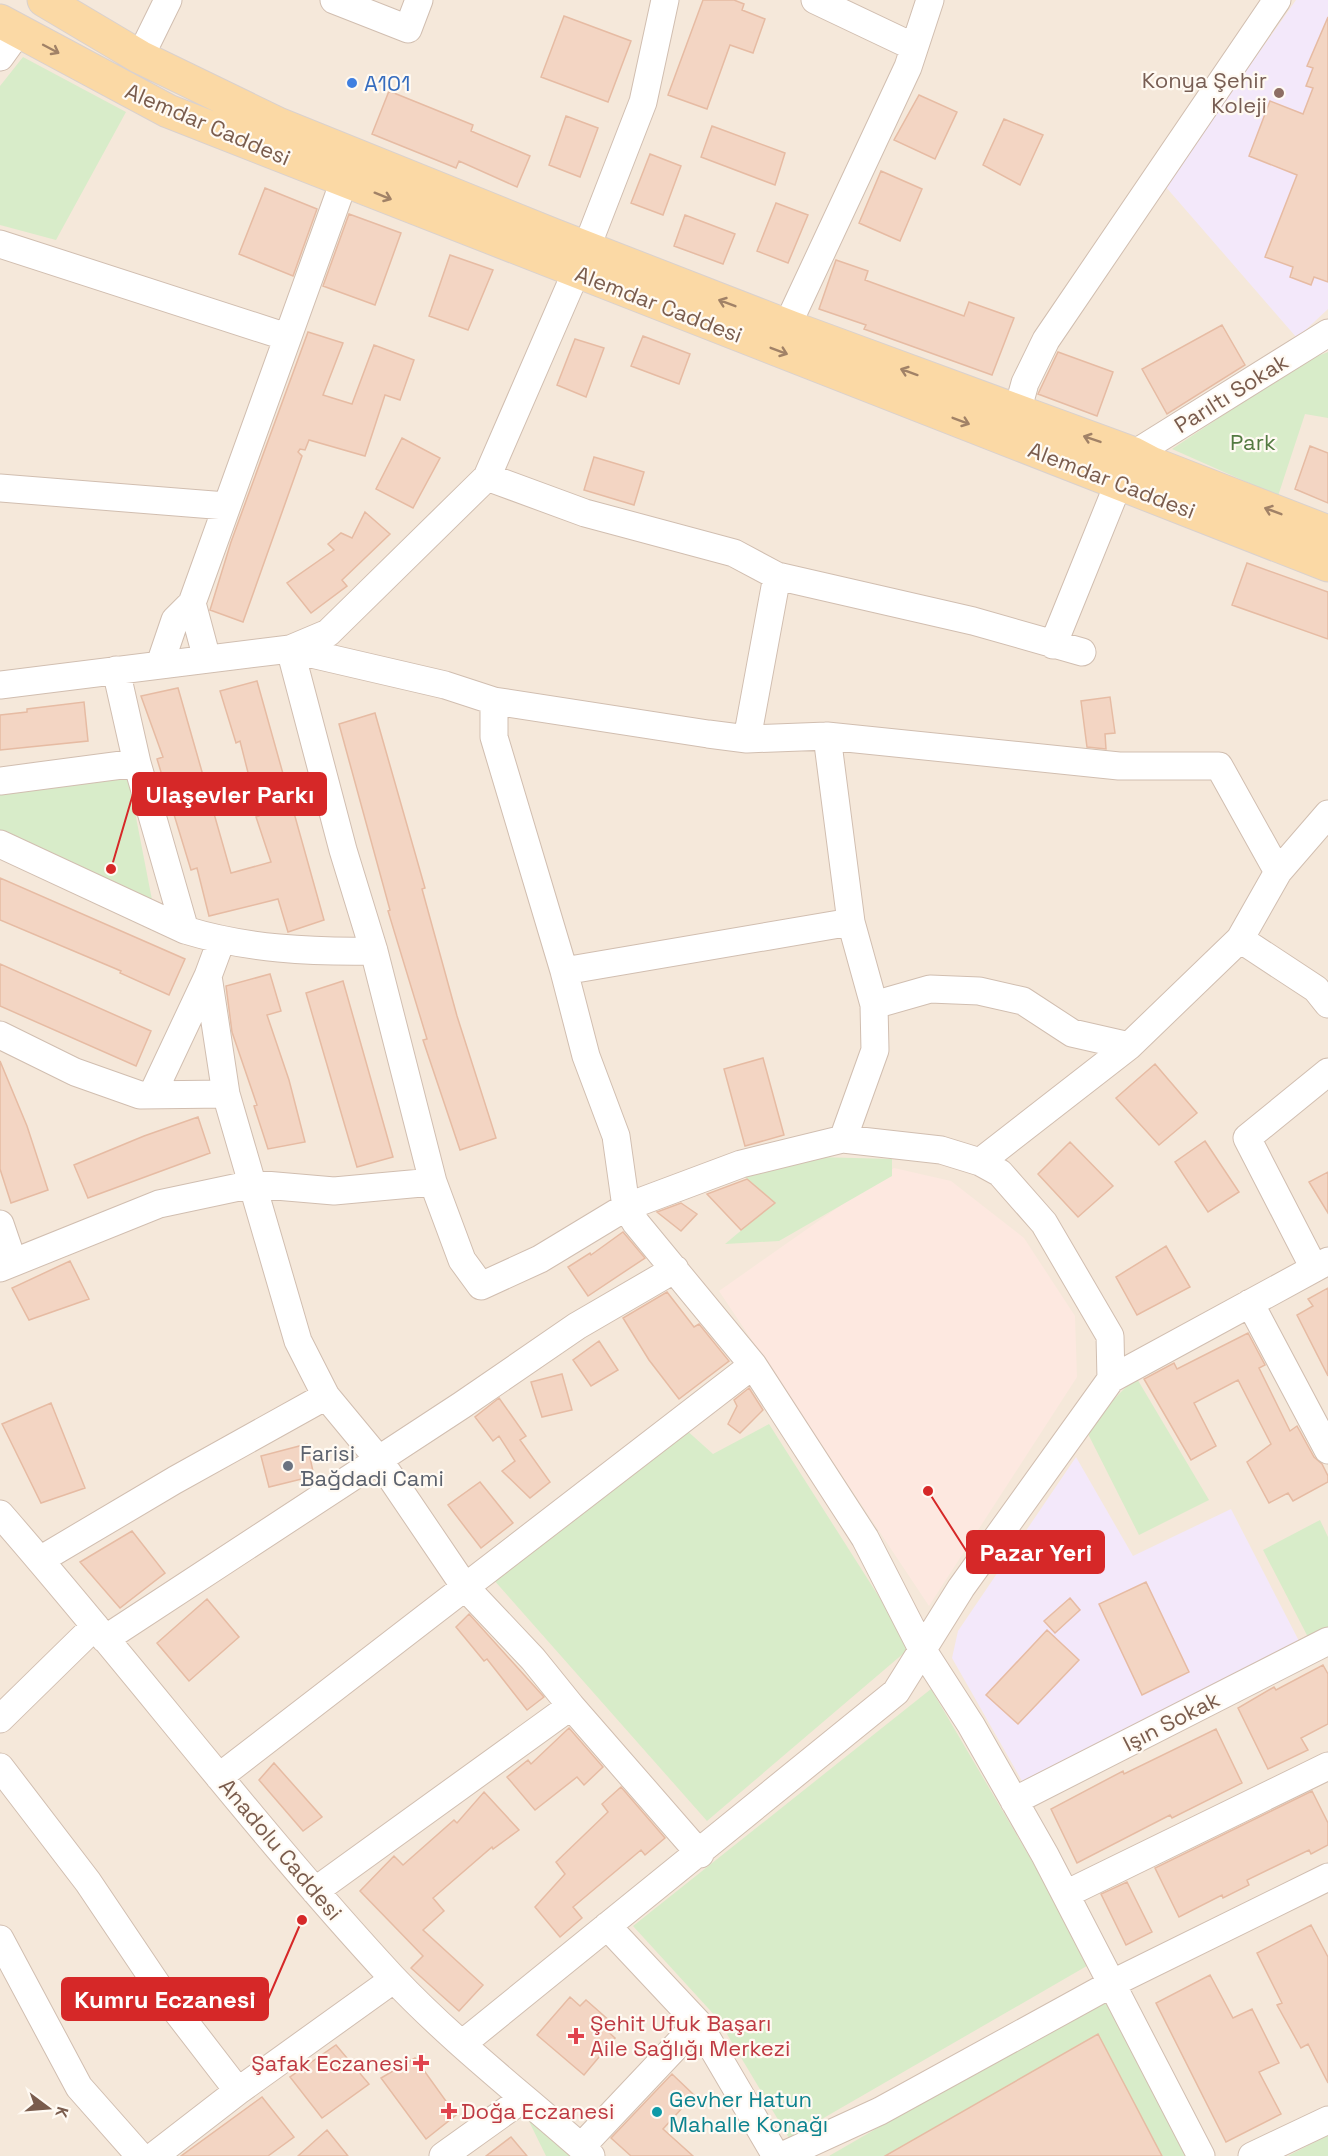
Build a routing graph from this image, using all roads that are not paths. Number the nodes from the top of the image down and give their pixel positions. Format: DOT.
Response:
graph roads {
  1 [pos="44,0"];
  2 [pos="168,0"];
  3 [pos="334,0"];
  4 [pos="419,0"];
  5 [pos="665,0"];
  6 [pos="815,0"];
  7 [pos="930,0"];
  8 [pos="1277,0"];
  9 [pos="6,37"];
  10 [pos="914,47"];
  11 [pos="140,57"];
  12 [pos="344,181"];
  13 [pos="0,243"];
  14 [pos="581,260"];
  15 [pos="787,326"];
  16 [pos="1328,333"];
  17 [pos="287,338"];
  18 [pos="1017,412"];
  19 [pos="1134,454"];
  20 [pos="487,477"];
  21 [pos="1119,482"];
  22 [pos="0,488"];
  23 [pos="226,506"];
  24 [pos="1328,532"];
  25 [pos="1328,565"];
  26 [pos="777,576"];
  27 [pos="192,603"];
  28 [pos="1053,645"];
  29 [pos="290,649"];
  30 [pos="1083,652"];
  31 [pos="207,659"];
  32 [pos="160,664"];
  33 [pos="116,670"];
  34 [pos="0,686"];
  35 [pos="494,701"];
  36 [pos="827,736"];
  37 [pos="747,739"];
  38 [pos="137,763"];
  39 [pos="0,782"];
  40 [pos="1328,814"];
  41 [pos="0,844"];
  42 [pos="1278,872"];
  43 [pos="851,922"];
  44 [pos="185,930"];
  45 [pos="1240,939"];
  46 [pos="220,941"];
  47 [pos="374,951"];
  48 [pos="564,971"];
  49 [pos="208,976"];
  50 [pos="1328,1004"];
  51 [pos="874,1005"];
  52 [pos="0,1035"];
  53 [pos="1129,1046"];
  54 [pos="1328,1072"];
  55 [pos="226,1094"];
  56 [pos="153,1095"];
  57 [pos="843,1139"];
  58 [pos="980,1162"];
  59 [pos="433,1182"];
  60 [pos="253,1184"];
  61 [pos="626,1207"];
  62 [pos="0,1224"];
  63 [pos="1321,1264"];
  64 [pos="6,1265"];
  65 [pos="675,1269"];
  66 [pos="1250,1303"];
  67 [pos="753,1365"];
  68 [pos="1110,1380"];
  69 [pos="326,1396"];
  70 [pos="1328,1450"];
  71 [pos="379,1460"];
  72 [pos="0,1514"];
  73 [pos="40,1560"];
  74 [pos="465,1587"];
  75 [pos="100,1633"];
  76 [pos="1327,1644"];
  77 [pos="922,1649"];
  78 [pos="570,1706"];
  79 [pos="0,1719"];
  80 [pos="1328,1766"];
  81 [pos="0,1767"];
  82 [pos="219,1777"];
  83 [pos="1014,1801"];
  84 [pos="700,1854"];
  85 [pos="1328,1877"];
  86 [pos="315,1891"];
  87 [pos="1066,1894"];
  88 [pos="607,1926"];
  89 [pos="0,1939"];
  90 [pos="394,1979"];
  91 [pos="1113,1983"];
  92 [pos="698,2023"];
  93 [pos="462,2044"];
  94 [pos="238,2091"];
  95 [pos="524,2098"];
  96 [pos="1328,2120"];
  97 [pos="586,2152"];
  98 [pos="140,2156"];
  99 [pos="154,2156"];
  100 [pos="443,2156"];
  101 [pos="776,2156"];
  102 [pos="782,2156"];
  103 [pos="1201,2156"];
  104 [pos="1252,2156"];
  1 -- 11 [label="main road, Alemdar Caddesi"];
  2 -- 11 [label="street"];
  3 -- 4 [label="street"];
  5 -- 14 [label="street"];
  6 -- 10 [label="street"];
  7 -- 10 [label="street"];
  8 -- 18 [label="street"];
  9 -- 12 [label="main road, Alemdar Caddesi, one-way"];
  10 -- 15 [label="street"];
  11 -- 14 [label="main road, Alemdar Caddesi"];
  12 -- 14 [label="main road, Alemdar Caddesi, one-way"];
  12 -- 17 [label="street"];
  13 -- 17 [label="street"];
  15 -- 14 [label="main road, Alemdar Caddesi, one-way"];
  14 -- 20 [label="street"];
  14 -- 21 [label="main road, Alemdar Caddesi, one-way"];
  18 -- 15 [label="main road, Alemdar Caddesi, one-way"];
  16 -- 19 [label="street, Parıltı Sokak"];
  17 -- 23 [label="street"];
  19 -- 18 [label="main road, Alemdar Caddesi, one-way"];
  24 -- 19 [label="main road, Alemdar Caddesi, one-way"];
  20 -- 26 [label="street"];
  20 -- 29 [label="street"];
  21 -- 25 [label="main road, Alemdar Caddesi"];
  21 -- 28 [label="street"];
  22 -- 23 [label="street"];
  23 -- 27 [label="street"];
  26 -- 28 [label="street"];
  26 -- 37 [label="street"];
  27 -- 31 [label="street"];
  27 -- 32 [label="street"];
  28 -- 30 [label="street"];
  29 -- 31 [label="street"];
  29 -- 35 [label="street"];
  29 -- 47 [label="street"];
  31 -- 32 [label="street"];
  32 -- 33 [label="street"];
  33 -- 34 [label="street"];
  33 -- 38 [label="street"];
  35 -- 37 [label="street"];
  35 -- 48 [label="street"];
  36 -- 37 [label="street"];
  36 -- 42 [label="street"];
  36 -- 43 [label="street"];
  38 -- 39 [label="street"];
  38 -- 44 [label="street"];
  40 -- 42 [label="street"];
  41 -- 44 [label="street"];
  42 -- 45 [label="street"];
  43 -- 48 [label="street"];
  43 -- 51 [label="street"];
  44 -- 46 [label="street"];
  45 -- 50 [label="street"];
  45 -- 53 [label="street"];
  46 -- 47 [label="street"];
  46 -- 49 [label="street"];
  47 -- 59 [label="street"];
  48 -- 61 [label="street"];
  49 -- 55 [label="street"];
  49 -- 56 [label="street"];
  51 -- 53 [label="street"];
  51 -- 57 [label="street"];
  52 -- 56 [label="street"];
  53 -- 58 [label="street"];
  54 -- 63 [label="street"];
  55 -- 56 [label="street"];
  55 -- 60 [label="street"];
  57 -- 58 [label="street"];
  57 -- 61 [label="street"];
  58 -- 68 [label="street"];
  59 -- 60 [label="street"];
  59 -- 61 [label="street"];
  60 -- 64 [label="street"];
  60 -- 69 [label="street"];
  61 -- 65 [label="street"];
  62 -- 64 [label="street"];
  63 -- 66 [label="street"];
  65 -- 67 [label="street"];
  65 -- 71 [label="street"];
  66 -- 68 [label="street"];
  66 -- 70 [label="street"];
  67 -- 74 [label="street"];
  67 -- 77 [label="street"];
  68 -- 77 [label="street"];
  69 -- 71 [label="street"];
  69 -- 73 [label="street"];
  71 -- 74 [label="street"];
  71 -- 75 [label="street"];
  72 -- 73 [label="street, Anadolu Caddesi"];
  73 -- 75 [label="street, Anadolu Caddesi"];
  74 -- 78 [label="street"];
  74 -- 82 [label="street"];
  75 -- 79 [label="street"];
  75 -- 82 [label="street, Anadolu Caddesi"];
  76 -- 83 [label="street, Işın Sokak"];
  77 -- 83 [label="street"];
  77 -- 84 [label="street"];
  78 -- 84 [label="street"];
  78 -- 86 [label="street"];
  80 -- 87 [label="street"];
  81 -- 94 [label="street"];
  82 -- 86 [label="street, Anadolu Caddesi"];
  83 -- 87 [label="street"];
  84 -- 88 [label="street"];
  85 -- 91 [label="street"];
  86 -- 90 [label="street, Anadolu Caddesi"];
  87 -- 91 [label="street"];
  88 -- 92 [label="street"];
  88 -- 93 [label="street"];
  89 -- 98 [label="street"];
  90 -- 93 [label="street, Anadolu Caddesi"];
  90 -- 94 [label="street"];
  91 -- 102 [label="street"];
  91 -- 103 [label="street"];
  92 -- 97 [label="street"];
  92 -- 101 [label="street"];
  93 -- 95 [label="street, Anadolu Caddesi"];
  94 -- 99 [label="street"];
  95 -- 97 [label="street, Anadolu Caddesi"];
  95 -- 100 [label="street"];
  96 -- 104 [label="street"];
}
